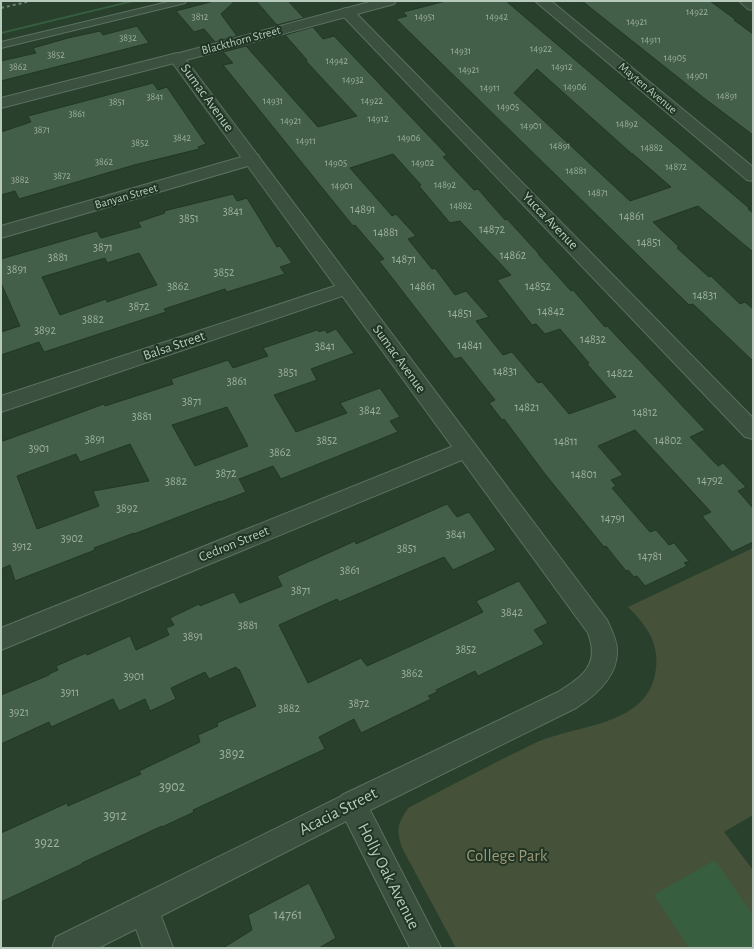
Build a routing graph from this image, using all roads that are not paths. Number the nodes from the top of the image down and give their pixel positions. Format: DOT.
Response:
graph roads {
  1 [pos="182,1"];
  2 [pos="389,1"];
  3 [pos="542,1"];
  4 [pos="746,1"];
  5 [pos="753,6"];
  6 [pos="347,12"];
  7 [pos="1,45"];
  8 [pos="177,58"];
  9 [pos="1,103"];
  10 [pos="252,159"];
  11 [pos="753,176"];
  12 [pos="1,232"];
  13 [pos="347,288"];
  14 [pos="1,404"];
  15 [pos="753,430"];
  16 [pos="466,450"];
  17 [pos="1,639"];
  18 [pos="602,667"];
  19 [pos="352,804"];
  20 [pos="144,910"];
  21 [pos="67,948"];
  22 [pos="158,948"];
  23 [pos="426,948"];
  1 -- 7 [label="lane"];
  2 -- 6 [label="street, Blackthorn Street"];
  3 -- 11 [label="street, Mayten Avenue"];
  4 -- 5 [label="street"];
  6 -- 8 [label="street, Blackthorn Street"];
  6 -- 15 [label="street, Yucca Avenue"];
  8 -- 9 [label="street, Blackthorn Street"];
  8 -- 10 [label="street, Sumac Avenue"];
  10 -- 12 [label="street, Banyan Street"];
  10 -- 13 [label="street, Sumac Avenue"];
  13 -- 14 [label="street, Balsa Street"];
  13 -- 16 [label="street, Sumac Avenue"];
  16 -- 17 [label="street, Cedron Street"];
  16 -- 18 [label="street, Sumac Avenue"];
  18 -- 19 [label="street, Acacia Street"];
  19 -- 20 [label="street, Acacia Street"];
  19 -- 23 [label="street, Holly Oak Avenue"];
  20 -- 21 [label="street, Acacia Street"];
  20 -- 22 [label="street"];
}
